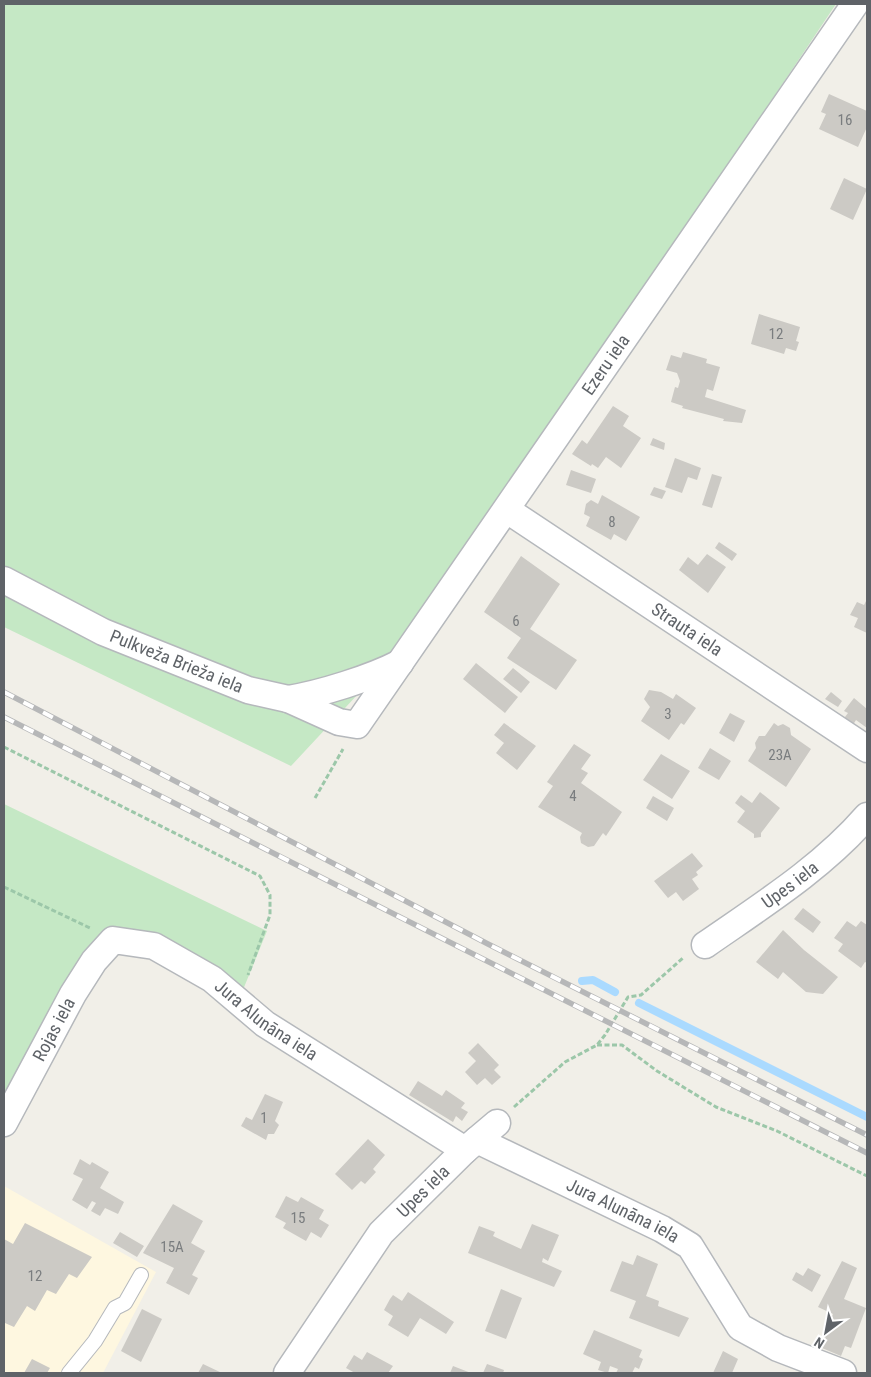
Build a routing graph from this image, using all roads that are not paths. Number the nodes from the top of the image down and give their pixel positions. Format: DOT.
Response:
graph roads {
  1 [pos="855,4"];
  2 [pos="507,510"];
  3 [pos="4,580"];
  4 [pos="400,663"];
  5 [pos="288,699"];
  6 [pos="357,724"];
  7 [pos="867,749"];
  8 [pos="867,816"];
  9 [pos="113,940"];
  10 [pos="705,945"];
  11 [pos="4,1123"];
  12 [pos="497,1123"];
  13 [pos="471,1145"];
  14 [pos="141,1276"];
  15 [pos="70,1373"];
  16 [pos="288,1373"];
  17 [pos="843,1373"];
  1 -- 2 [label="street, Ezeru iela"];
  2 -- 4 [label="street, Ezeru iela"];
  2 -- 7 [label="street, Strauta iela"];
  3 -- 5 [label="street, Pulkveža Brieža iela"];
  4 -- 5 [label="street"];
  4 -- 6 [label="street, Ezeru iela"];
  5 -- 6 [label="street, Pulkveža Brieža iela"];
  8 -- 10 [label="street, Upes iela"];
  9 -- 11 [label="street, Rojas iela"];
  9 -- 13 [label="street, Jura Alunāna iela"];
  12 -- 13 [label="street, Upes iela"];
  13 -- 16 [label="street, Upes iela"];
  13 -- 17 [label="street, Jura Alunāna iela"];
  14 -- 15 [label="lane"];
}
